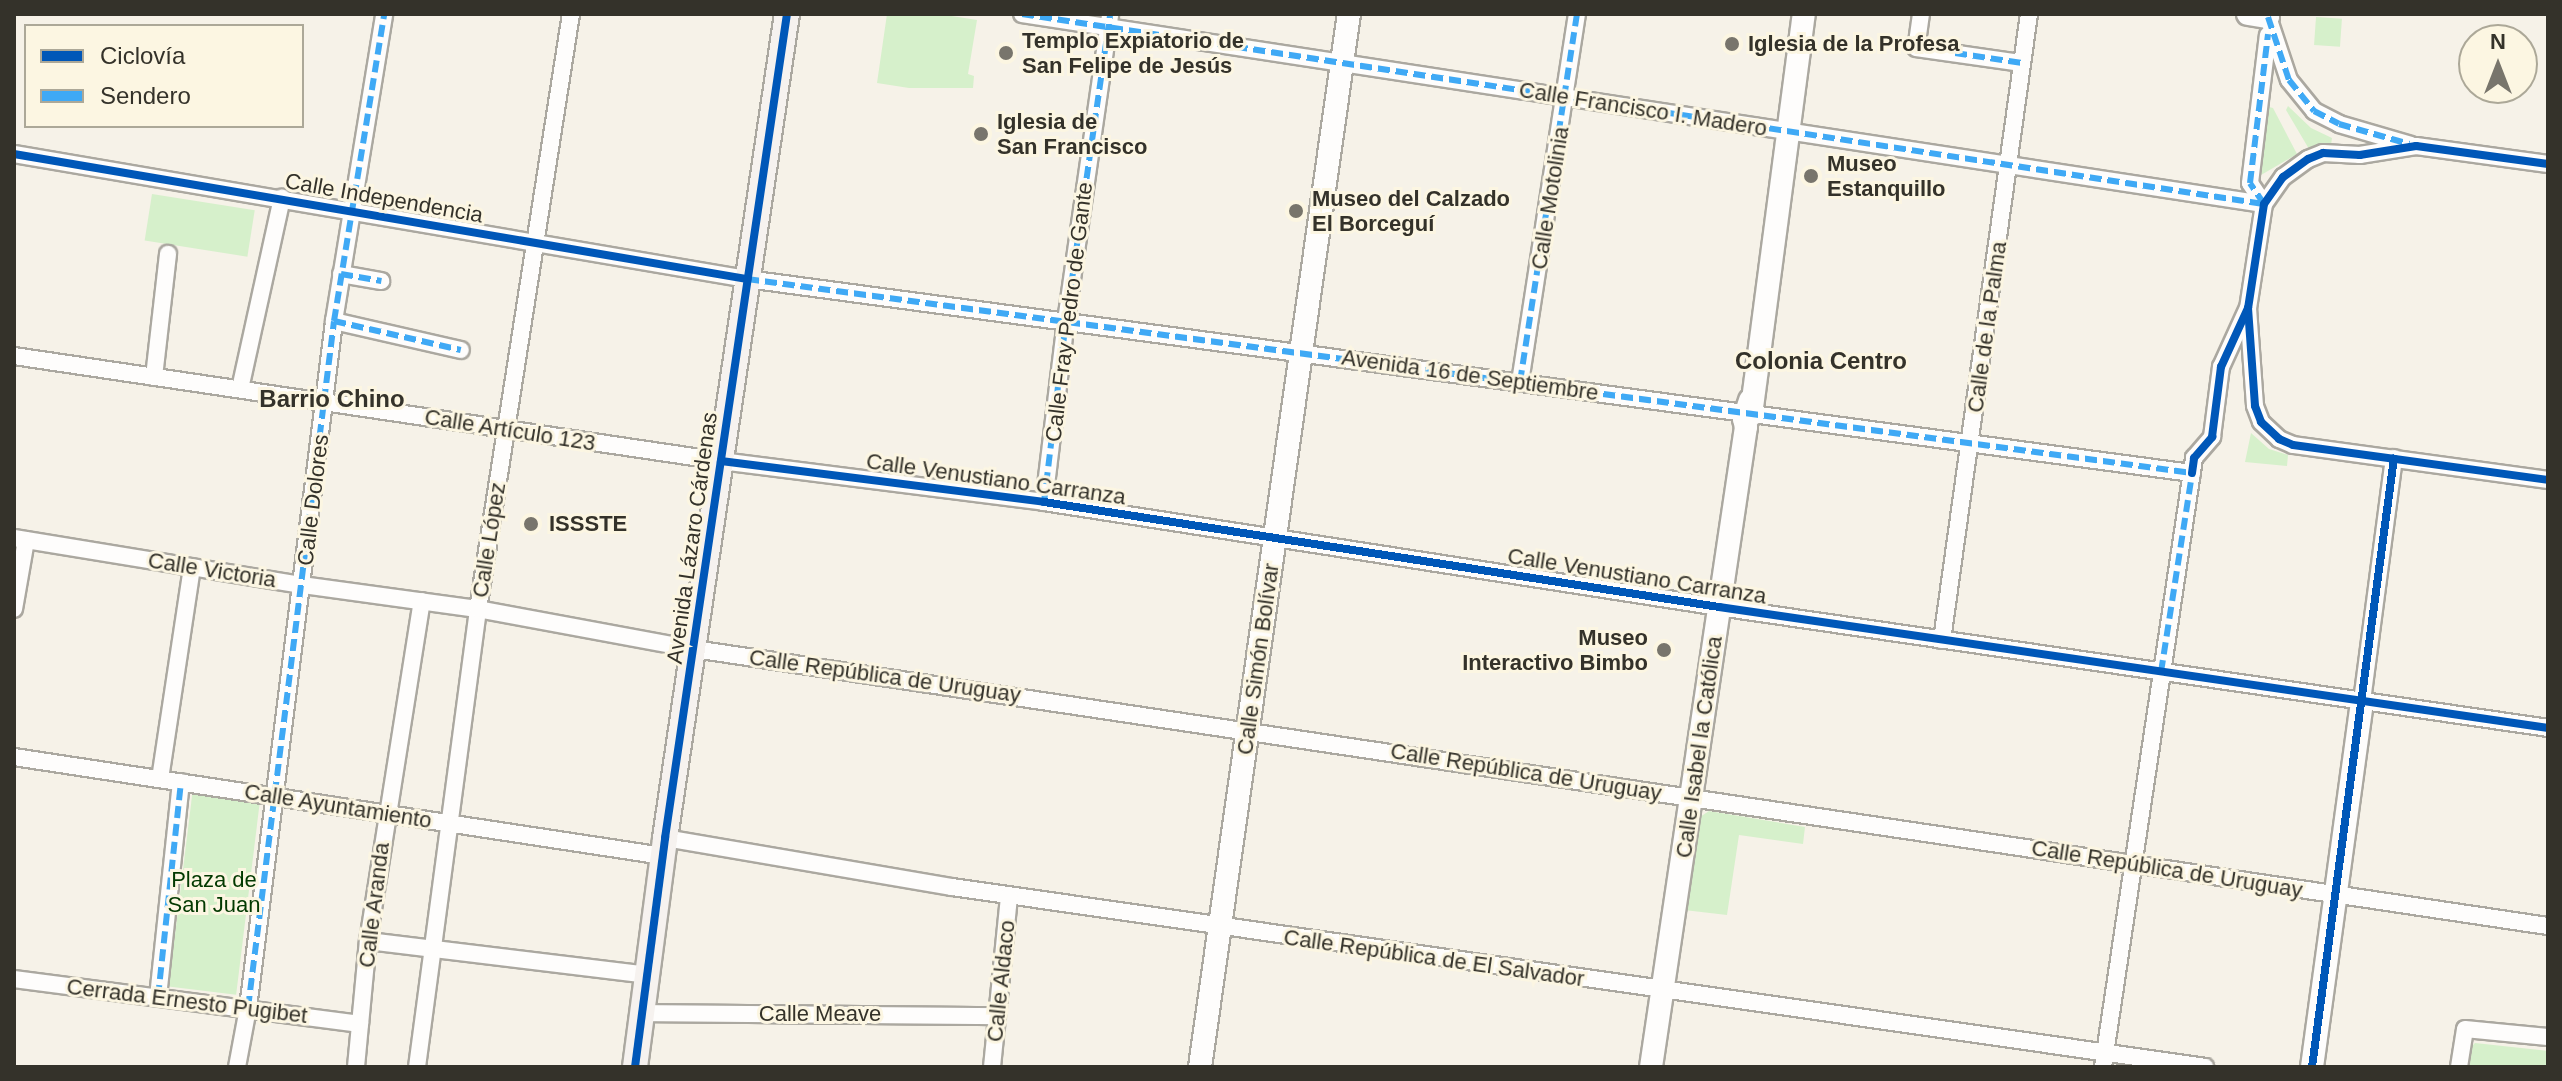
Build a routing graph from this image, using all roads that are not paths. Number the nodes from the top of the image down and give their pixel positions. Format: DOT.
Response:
graph roads {
  1 [pos="384,14"];
  2 [pos="571,14"];
  3 [pos="787,14"];
  4 [pos="1022,14"];
  5 [pos="1349,14"];
  6 [pos="1577,14"];
  7 [pos="1804,14"];
  8 [pos="1921,14"];
  9 [pos="2029,14"];
  10 [pos="2261,15"];
  11 [pos="1108,21"];
  12 [pos="1341,63"];
  13 [pos="2022,63"];
  14 [pos="1566,97"];
  15 [pos="1786,131"];
  16 [pos="2416,146"];
  17 [pos="14,154"];
  18 [pos="2548,164"];
  19 [pos="2008,165"];
  20 [pos="282,198"];
  21 [pos="2264,204"];
  22 [pos="354,211"];
  23 [pos="535,244"];
  24 [pos="168,254"];
  25 [pos="341,274"];
  26 [pos="747,279"];
  27 [pos="381,281"];
  28 [pos="2248,308"];
  29 [pos="334,321"];
  30 [pos="1066,321"];
  31 [pos="461,350"];
  32 [pos="1301,352"];
  33 [pos="14,356"];
  34 [pos="154,377"];
  35 [pos="1520,382"];
  36 [pos="240,389"];
  37 [pos="325,402"];
  38 [pos="1748,413"];
  39 [pos="506,429"];
  40 [pos="1971,443"];
  41 [pos="2394,458"];
  42 [pos="721,461"];
  43 [pos="2192,473"];
  44 [pos="2548,480"];
  45 [pos="1044,502"];
  46 [pos="1275,538"];
  47 [pos="20,539"];
  48 [pos="192,567"];
  49 [pos="302,585"];
  50 [pos="422,601"];
  51 [pos="1719,607"];
  52 [pos="14,609"];
  53 [pos="478,609"];
  54 [pos="1942,640"];
  55 [pos="694,649"];
  56 [pos="2161,672"];
  57 [pos="2362,701"];
  58 [pos="2548,728"];
  59 [pos="1248,730"];
  60 [pos="14,757"];
  61 [pos="160,779"];
  62 [pos="181,782"];
  63 [pos="274,797"];
  64 [pos="1691,798"];
  65 [pos="386,814"];
  66 [pos="448,823"];
  67 [pos="664,847"];
  68 [pos="2133,864"];
  69 [pos="2336,894"];
  70 [pos="1009,896"];
  71 [pos="1221,926"];
  72 [pos="2548,926"];
  73 [pos="368,941"];
  74 [pos="432,949"];
  75 [pos="647,975"];
  76 [pos="14,979"];
  77 [pos="1662,991"];
  78 [pos="158,997"];
  79 [pos="248,1008"];
  80 [pos="642,1013"];
  81 [pos="997,1016"];
  82 [pos="360,1024"];
  83 [pos="2548,1037"];
  84 [pos="2104,1060"];
  85 [pos="237,1067"];
  86 [pos="356,1067"];
  87 [pos="417,1067"];
  88 [pos="635,1067"];
  89 [pos="992,1067"];
  90 [pos="1200,1067"];
  91 [pos="1651,1067"];
  92 [pos="2205,1067"];
  93 [pos="2312,1067"];
  94 [pos="2459,1067"];
  1 -- 22 [label="street, Calle Dolores"];
  2 -- 23 [label="street, Calle López"];
  3 -- 26 [label="main road, Avenida Lázaro Cárdenas"];
  4 -- 11 [label="street, Calle Francisco I. Madero"];
  5 -- 12 [label="street, Calle Simón Bolívar"];
  6 -- 14 [label="street, Calle Motolinia"];
  7 -- 15 [label="street, Calle Isabel la Católica"];
  8 -- 13 [label="street"];
  9 -- 13 [label="street, Calle de la Palma"];
  10 -- 16 [label="street"];
  10 -- 21 [label="street"];
  11 -- 12 [label="street, Calle Francisco I. Madero"];
  11 -- 30 [label="street, Calle Fray Pedro de Gante"];
  12 -- 14 [label="street, Calle Francisco I. Madero"];
  12 -- 32 [label="street, Calle Simón Bolívar"];
  13 -- 19 [label="street, Calle de la Palma"];
  14 -- 15 [label="street, Calle Francisco I. Madero"];
  14 -- 35 [label="street, Calle Motolinia"];
  15 -- 19 [label="street, Calle Francisco I. Madero"];
  15 -- 38 [label="street, Calle Isabel la Católica"];
  16 -- 18 [label="street"];
  16 -- 21 [label="street"];
  17 -- 20 [label="street, Calle Independencia"];
  19 -- 21 [label="street, Calle Francisco I. Madero"];
  19 -- 40 [label="street, Calle de la Palma"];
  20 -- 22 [label="street, Calle Independencia"];
  20 -- 36 [label="street"];
  21 -- 28 [label="street"];
  22 -- 23 [label="street, Calle Independencia"];
  22 -- 25 [label="street, Calle Dolores"];
  23 -- 26 [label="street, Calle Independencia"];
  23 -- 39 [label="street, Calle López"];
  24 -- 34 [label="street"];
  25 -- 27 [label="street"];
  25 -- 29 [label="street, Calle Dolores"];
  26 -- 30 [label="street, Avenida 16 de Septiembre"];
  26 -- 42 [label="main road, Avenida Lázaro Cárdenas"];
  28 -- 41 [label="street"];
  28 -- 43 [label="street"];
  29 -- 31 [label="street"];
  29 -- 37 [label="street, Calle Dolores"];
  30 -- 32 [label="street, Avenida 16 de Septiembre"];
  30 -- 45 [label="street, Calle Fray Pedro de Gante"];
  32 -- 35 [label="street, Avenida 16 de Septiembre"];
  32 -- 46 [label="street, Calle Simón Bolívar"];
  33 -- 34 [label="street, Calle Artículo 123"];
  34 -- 36 [label="street, Calle Artículo 123"];
  35 -- 38 [label="street, Avenida 16 de Septiembre"];
  36 -- 37 [label="street, Calle Artículo 123"];
  37 -- 39 [label="street, Calle Artículo 123"];
  37 -- 49 [label="street, Calle Dolores"];
  38 -- 40 [label="street, Avenida 16 de Septiembre"];
  38 -- 51 [label="street, Calle Isabel la Católica"];
  39 -- 42 [label="street, Calle Artículo 123"];
  39 -- 53 [label="street, Calle López"];
  40 -- 43 [label="street, Avenida 16 de Septiembre"];
  40 -- 54 [label="street, Calle de la Palma"];
  41 -- 44 [label="street"];
  41 -- 57 [label="street"];
  42 -- 45 [label="street, Calle Venustiano Carranza"];
  42 -- 55 [label="main road, Avenida Lázaro Cárdenas"];
  43 -- 56 [label="street"];
  45 -- 46 [label="street, Calle Venustiano Carranza"];
  46 -- 51 [label="street, Calle Venustiano Carranza"];
  46 -- 59 [label="street, Calle Simón Bolívar"];
  47 -- 48 [label="street, Calle Victoria"];
  47 -- 52 [label="street"];
  48 -- 49 [label="street, Calle Victoria"];
  48 -- 61 [label="street"];
  49 -- 50 [label="street, Calle Victoria"];
  49 -- 63 [label="street, Calle Dolores"];
  50 -- 53 [label="street, Calle Victoria"];
  50 -- 65 [label="street, Calle Aranda"];
  51 -- 54 [label="street, Calle Venustiano Carranza"];
  51 -- 64 [label="street, Calle Isabel la Católica"];
  53 -- 55 [label="street, Calle Victoria"];
  53 -- 66 [label="street, Calle López"];
  54 -- 56 [label="street, Calle Venustiano Carranza"];
  55 -- 59 [label="street, Calle República de Uruguay"];
  55 -- 67 [label="main road, Avenida Lázaro Cárdenas"];
  56 -- 57 [label="street, Calle Venustiano Carranza"];
  56 -- 68 [label="street"];
  57 -- 58 [label="street, Calle Venustiano Carranza"];
  57 -- 69 [label="street"];
  59 -- 64 [label="street, Calle República de Uruguay"];
  59 -- 71 [label="street, Calle Simón Bolívar"];
  60 -- 61 [label="street, Calle Ayuntamiento"];
  61 -- 62 [label="street, Calle Ayuntamiento"];
  62 -- 63 [label="street, Calle Ayuntamiento"];
  62 -- 78 [label="street"];
  63 -- 65 [label="street, Calle Ayuntamiento"];
  63 -- 79 [label="street, Calle Dolores"];
  64 -- 68 [label="street, Calle República de Uruguay"];
  64 -- 77 [label="street, Calle Isabel la Católica"];
  65 -- 66 [label="street, Calle Ayuntamiento"];
  65 -- 73 [label="street, Calle Aranda"];
  66 -- 67 [label="street, Calle Ayuntamiento"];
  66 -- 74 [label="street, Calle López"];
  67 -- 70 [label="street, Calle República de El Salvador"];
  67 -- 75 [label="main road, Avenida Lázaro Cárdenas"];
  68 -- 69 [label="street, Calle República de Uruguay"];
  68 -- 84 [label="street"];
  69 -- 72 [label="street, Calle República de Uruguay"];
  69 -- 93 [label="street"];
  70 -- 71 [label="street, Calle República de El Salvador"];
  70 -- 81 [label="street, Calle Aldaco"];
  71 -- 77 [label="street, Calle República de El Salvador"];
  71 -- 90 [label="street, Calle Simón Bolívar"];
  73 -- 74 [label="street"];
  73 -- 82 [label="street, Calle Aranda"];
  74 -- 75 [label="street"];
  74 -- 87 [label="street, Calle López"];
  75 -- 80 [label="main road, Avenida Lázaro Cárdenas"];
  76 -- 78 [label="street, Cerrada Ernesto Pugibet"];
  77 -- 84 [label="street, Calle República de El Salvador"];
  77 -- 91 [label="street, Calle Isabel la Católica"];
  78 -- 79 [label="street, Cerrada Ernesto Pugibet"];
  79 -- 82 [label="street, Cerrada Ernesto Pugibet"];
  79 -- 85 [label="street, Calle Dolores"];
  80 -- 81 [label="street, Calle Meave"];
  80 -- 88 [label="main road, Avenida Lázaro Cárdenas"];
  81 -- 89 [label="street, Calle Aldaco"];
  82 -- 86 [label="street, Calle Aranda"];
  83 -- 94 [label="street"];
  84 -- 92 [label="street, Calle República de El Salvador"];
}
